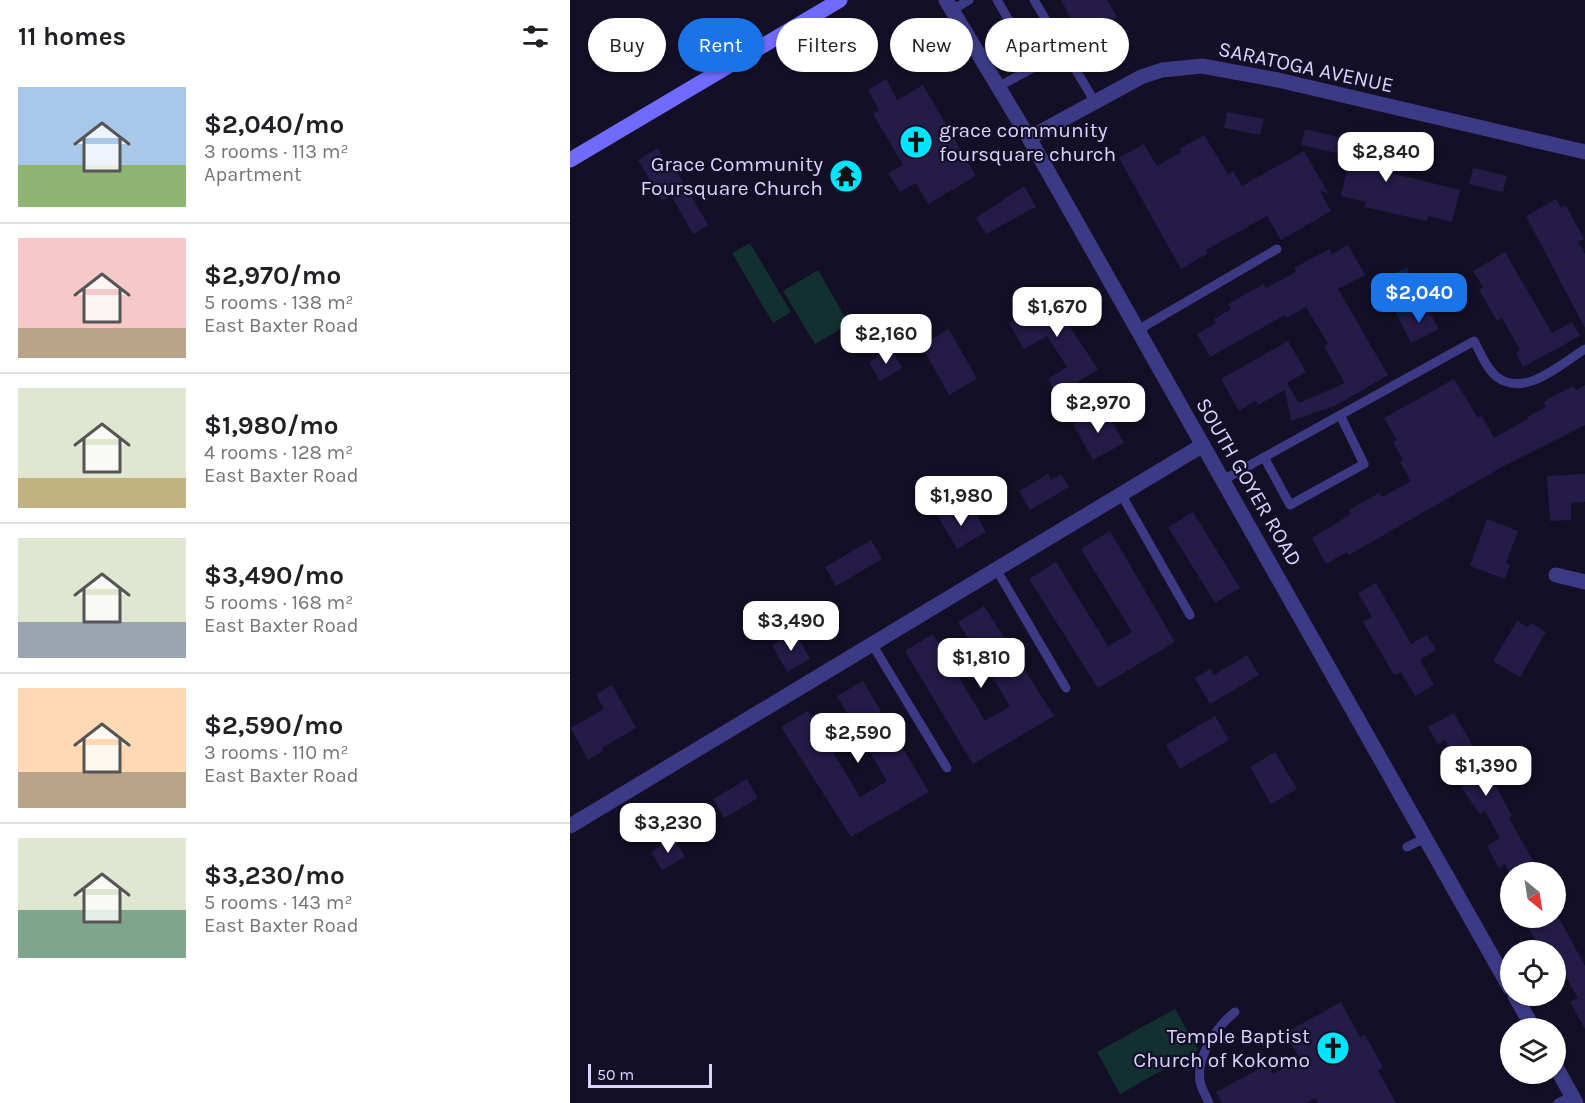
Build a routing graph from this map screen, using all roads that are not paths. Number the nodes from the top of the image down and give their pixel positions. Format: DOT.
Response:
graph roads {
  1 [pos="840,0"];
  2 [pos="969,0"];
  3 [pos="998,0"];
  4 [pos="1035,0"];
  5 [pos="949,5"];
  6 [pos="1008,18"];
  7 [pos="1045,18"];
  8 [pos="1025,72"];
  9 [pos="1077,72"];
  10 [pos="998,87"];
  11 [pos="1095,102"];
  12 [pos="1029,138"];
  13 [pos="1585,152"];
  14 [pos="570,160"];
  15 [pos="1277,249"];
  16 [pos="1138,330"];
  17 [pos="1585,349"];
  18 [pos="1340,415"];
  19 [pos="1203,445"];
  20 [pos="1264,457"];
  21 [pos="1223,480"];
  22 [pos="1121,494"];
  23 [pos="996,569"];
  24 [pos="1556,575"];
  25 [pos="1585,582"];
  26 [pos="1190,615"];
  27 [pos="872,644"];
  28 [pos="1066,688"];
  29 [pos="947,768"];
  30 [pos="570,826"];
  31 [pos="1425,838"];
  32 [pos="1407,848"];
  33 [pos="1500,970"];
  34 [pos="1235,1012"];
  35 [pos="1562,1084"];
  36 [pos="1569,1101"];
  37 [pos="1209,1103"];
  1 -- 14 [label="main road"];
  2 -- 5 [label="lane"];
  3 -- 6 [label="lane"];
  4 -- 7 [label="lane"];
  5 -- 10 [label="street, SOUTH GOYER ROAD"];
  8 -- 10 [label="lane"];
  9 -- 11 [label="lane"];
  10 -- 12 [label="street, SOUTH GOYER ROAD"];
  11 -- 12 [label="street, SARATOGA AVENUE"];
  11 -- 13 [label="street, SARATOGA AVENUE"];
  12 -- 16 [label="street, SOUTH GOYER ROAD"];
  15 -- 16 [label="lane"];
  16 -- 19 [label="street, SOUTH GOYER ROAD"];
  17 -- 18 [label="lane"];
  18 -- 20 [label="lane"];
  18 -- 20 [label="lane"];
  19 -- 21 [label="street, SOUTH GOYER ROAD"];
  19 -- 22 [label="street"];
  20 -- 21 [label="lane"];
  21 -- 31 [label="street, SOUTH GOYER ROAD"];
  22 -- 23 [label="street"];
  22 -- 26 [label="lane"];
  23 -- 27 [label="street"];
  23 -- 28 [label="lane"];
  24 -- 25 [label="street"];
  27 -- 29 [label="lane"];
  27 -- 30 [label="street"];
  31 -- 32 [label="lane"];
  31 -- 33 [label="street, SOUTH GOYER ROAD"];
  34 -- 37 [label="lane"];
  35 -- 36 [label="street"];
}
